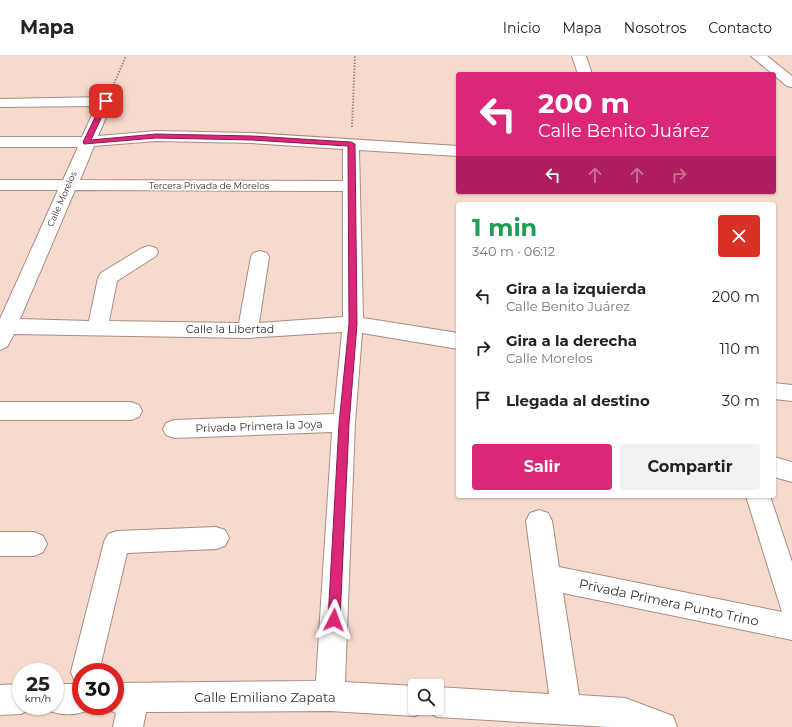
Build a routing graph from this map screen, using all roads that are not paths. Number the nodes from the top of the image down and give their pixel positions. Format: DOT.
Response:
graph roads {
  1 [pos="579,56"];
  2 [pos="758,56"];
  3 [pos="584,72"];
  4 [pos="792,83"];
  5 [pos="0,103"];
  6 [pos="0,142"];
  7 [pos="87,142"];
  8 [pos="351,144"];
  9 [pos="456,151"];
  10 [pos="0,185"];
  11 [pos="68,186"];
  12 [pos="351,186"];
  13 [pos="149,252"];
  14 [pos="260,258"];
  15 [pos="353,324"];
  16 [pos="98,327"];
  17 [pos="2,331"];
  18 [pos="248,331"];
  19 [pos="456,341"];
  20 [pos="776,390"];
  21 [pos="792,393"];
  22 [pos="0,411"];
  23 [pos="131,411"];
  24 [pos="344,424"];
  25 [pos="174,428"];
  26 [pos="776,468"];
  27 [pos="792,472"];
  28 [pos="759,498"];
  29 [pos="539,521"];
  30 [pos="216,538"];
  31 [pos="0,544"];
  32 [pos="34,544"];
  33 [pos="546,577"];
  34 [pos="792,603"];
  35 [pos="792,627"];
  36 [pos="84,663"];
  37 [pos="330,696"];
  38 [pos="124,698"];
  39 [pos="12,699"];
  40 [pos="0,700"];
  41 [pos="408,700"];
  42 [pos="444,702"];
  43 [pos="566,709"];
  44 [pos="128,727"];
  45 [pos="662,727"];
  1 -- 3 [label="street"];
  2 -- 4 [label="street"];
  5 -- 7 [label="street, Calle Morelos"];
  6 -- 7 [label="street"];
  7 -- 8 [label="street"];
  7 -- 11 [label="street, Calle Morelos"];
  8 -- 9 [label="street"];
  8 -- 12 [label="street"];
  10 -- 11 [label="street, Tercera Privada de Morelos"];
  11 -- 12 [label="street, Tercera Privada de Morelos"];
  11 -- 17 [label="street, Calle Morelos"];
  12 -- 15 [label="street"];
  13 -- 16 [label="street"];
  14 -- 18 [label="street"];
  15 -- 18 [label="street, Calle la Libertad"];
  15 -- 19 [label="street, Calle la Libertad"];
  15 -- 24 [label="street"];
  16 -- 17 [label="street, Calle la Libertad"];
  16 -- 18 [label="street, Calle la Libertad"];
  20 -- 21 [label="street"];
  22 -- 23 [label="street"];
  24 -- 25 [label="street, Privada Primera la Joya"];
  24 -- 37 [label="street"];
  26 -- 27 [label="street"];
  28 -- 34 [label="street"];
  29 -- 33 [label="street"];
  30 -- 36 [label="street"];
  31 -- 32 [label="street"];
  33 -- 35 [label="street, Privada Primera Punto Trino"];
  33 -- 43 [label="street"];
  37 -- 38 [label="street, Calle Emiliano Zapata"];
  37 -- 41 [label="street, Calle Emiliano Zapata"];
  38 -- 44 [label="street"];
  39 -- 40 [label="street"];
  42 -- 43 [label="street"];
  43 -- 45 [label="street"];
}
